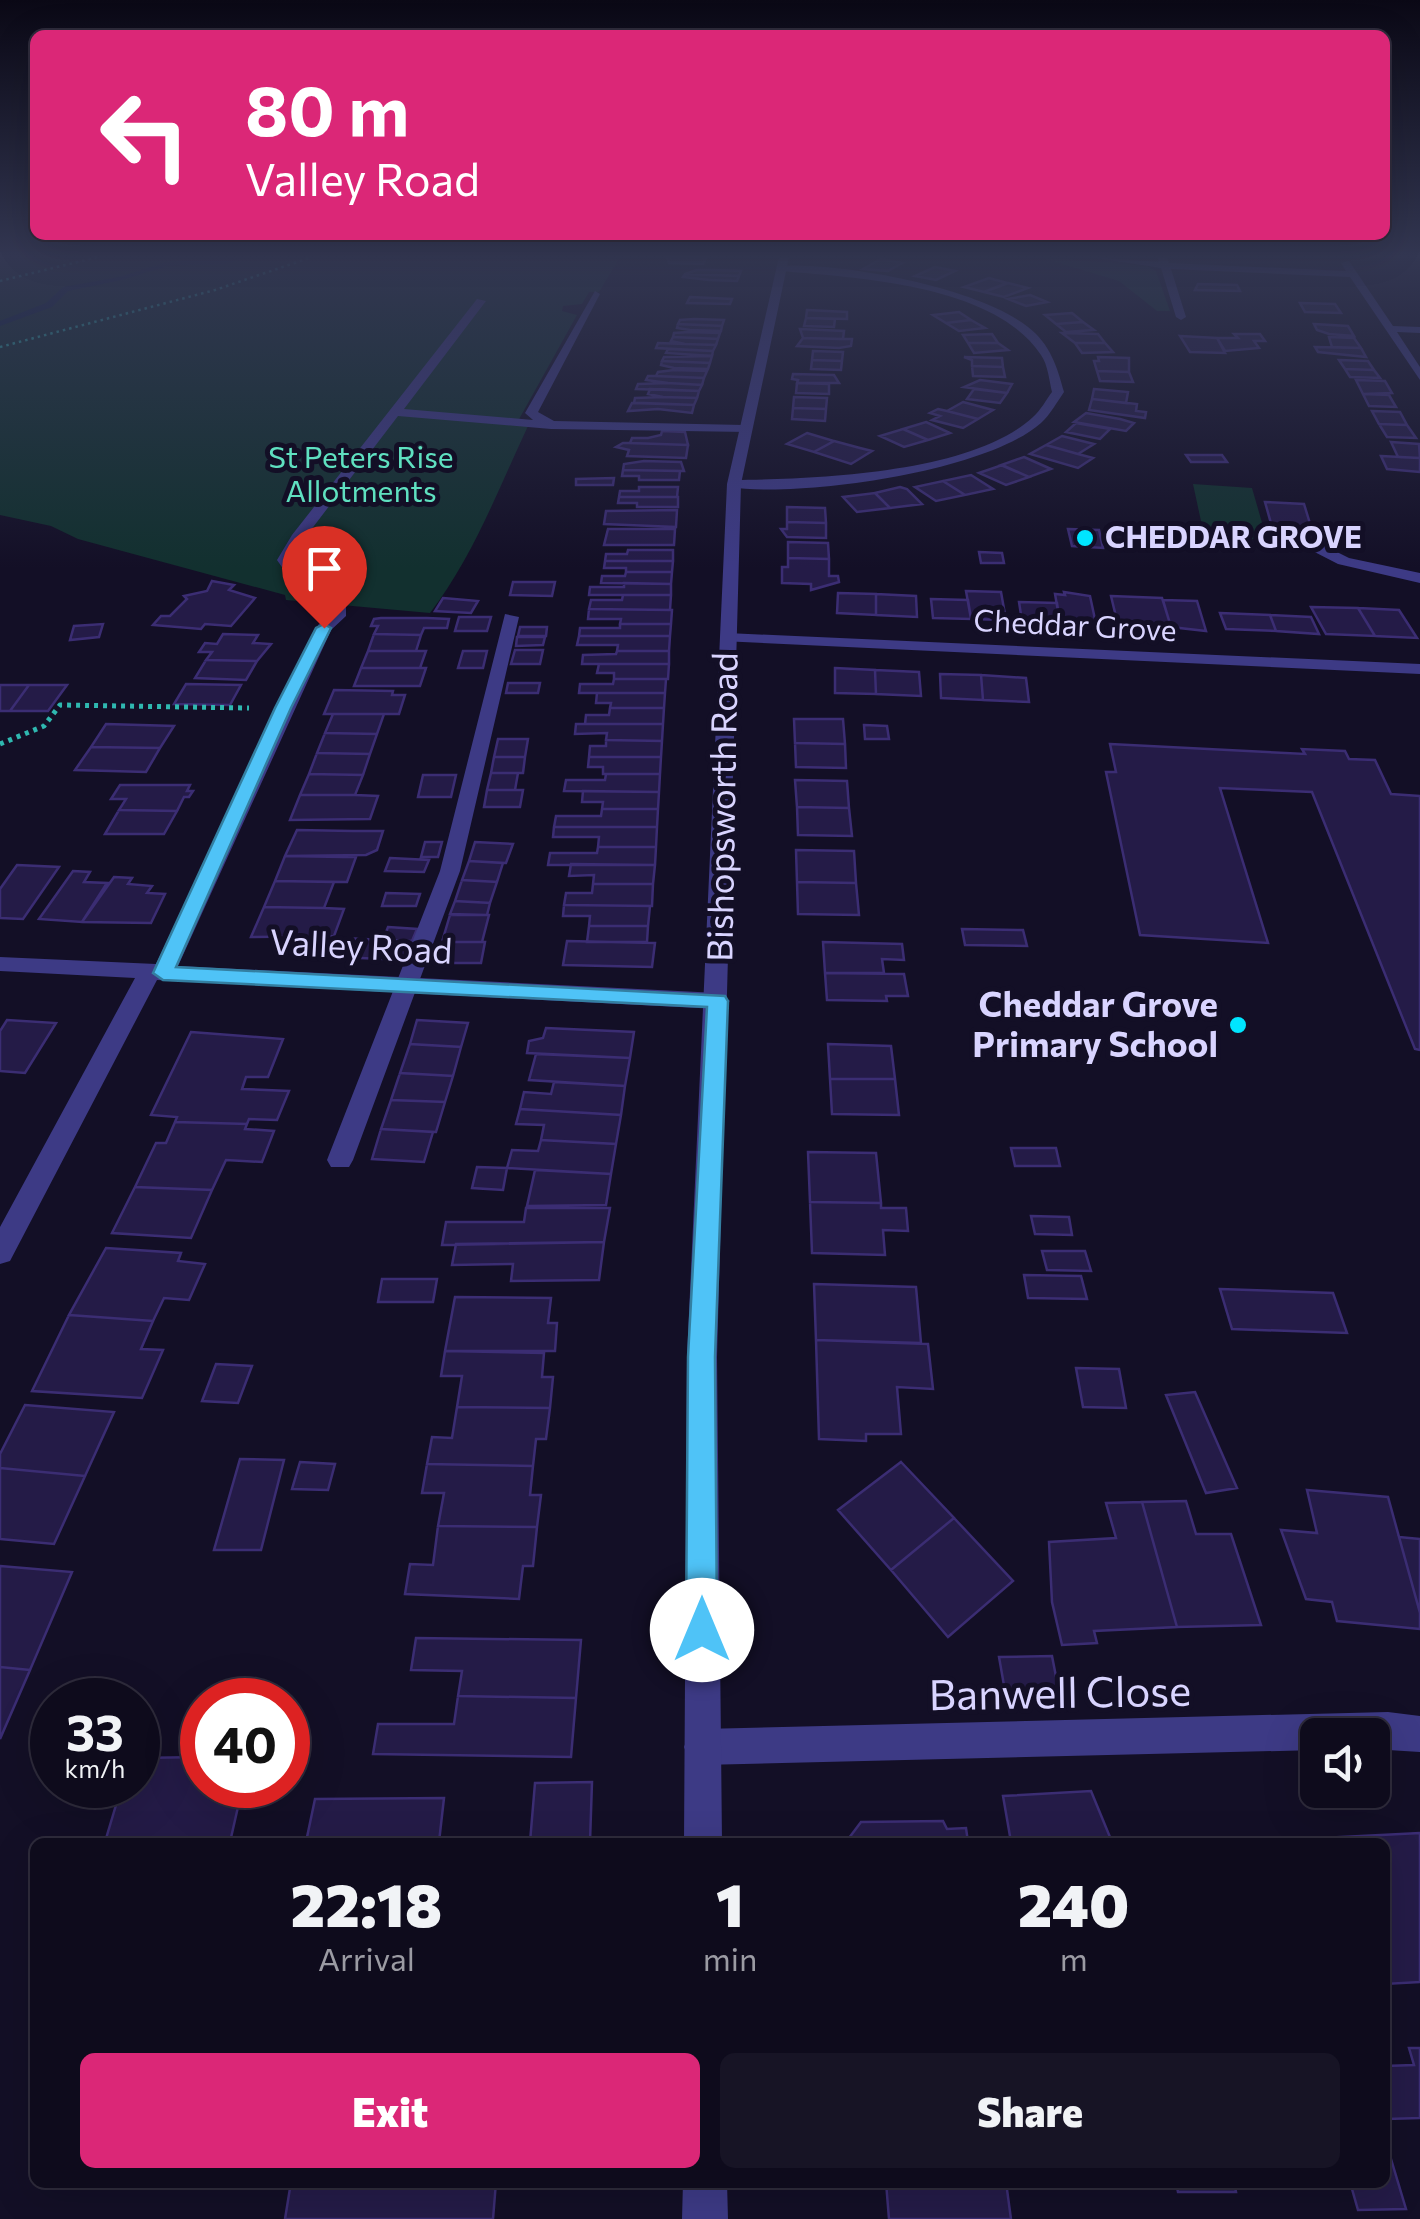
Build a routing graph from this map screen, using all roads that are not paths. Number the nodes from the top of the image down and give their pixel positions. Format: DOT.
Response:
graph roads {
  1 [pos="435,361"];
  2 [pos="559,361"];
  3 [pos="760,361"];
  4 [pos="1052,361"];
  5 [pos="396,412"];
  6 [pos="552,425"];
  7 [pos="744,430"];
  8 [pos="734,484"];
  9 [pos="1306,542"];
  10 [pos="1420,578"];
  11 [pos="511,616"];
  12 [pos="727,638"];
  13 [pos="1420,668"];
  14 [pos="0,964"];
  15 [pos="156,972"];
  16 [pos="407,985"];
  17 [pos="718,1001"];
  18 [pos="340,1160"];
  19 [pos="0,1253"];
  20 [pos="1420,1734"];
  21 [pos="702,1746"];
  22 [pos="702,1838"];
  23 [pos="705,2188"];
  24 [pos="706,2219"];
  1 -- 5 [label="street"];
  2 -- 6 [label="street"];
  3 -- 7 [label="street, Bishopsworth Road"];
  4 -- 8 [label="street"];
  5 -- 6 [label="street"];
  5 -- 15 [label="street"];
  6 -- 7 [label="street"];
  7 -- 8 [label="street, Bishopsworth Road"];
  8 -- 12 [label="street, Bishopsworth Road"];
  9 -- 10 [label="street"];
  11 -- 16 [label="street"];
  12 -- 13 [label="street, Cheddar Grove"];
  12 -- 17 [label="street, Bishopsworth Road"];
  14 -- 15 [label="street, Valley Road"];
  15 -- 16 [label="street, Valley Road"];
  15 -- 19 [label="street"];
  16 -- 17 [label="street, Valley Road"];
  16 -- 18 [label="street"];
  17 -- 21 [label="street, Bishopsworth Road"];
  20 -- 21 [label="street, Banwell Close"];
  21 -- 22 [label="street, Bishopsworth Road"];
  23 -- 24 [label="street"];
}
